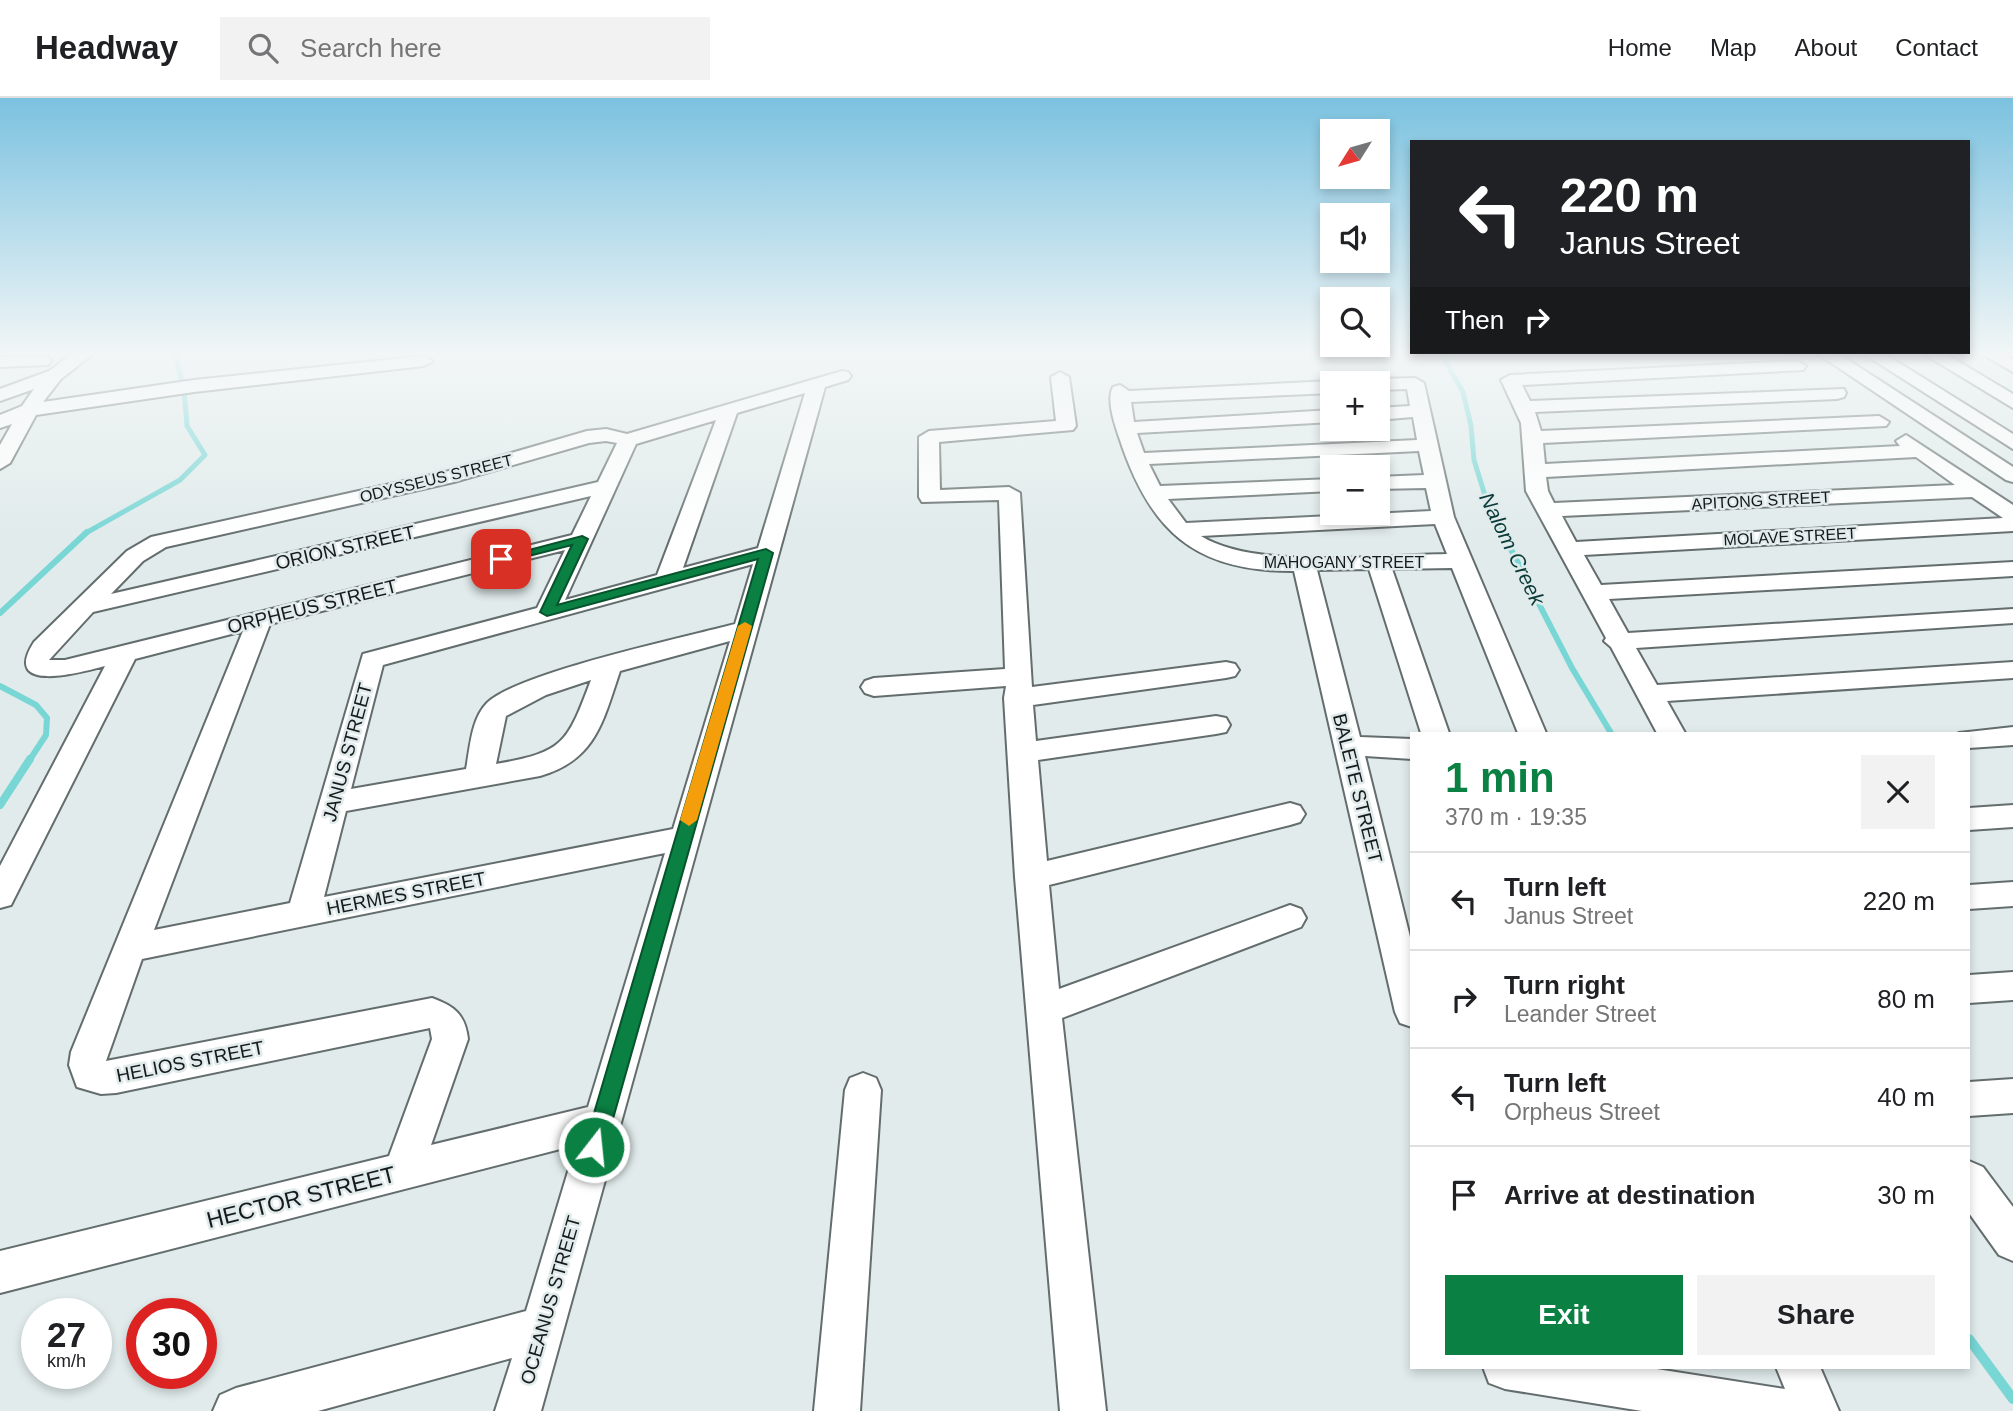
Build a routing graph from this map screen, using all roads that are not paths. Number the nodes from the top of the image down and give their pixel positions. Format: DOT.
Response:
graph roads {
  1 [pos="16,415"];
  2 [pos="26,415"];
  3 [pos="711,415"];
  4 [pos="727,415"];
  5 [pos="817,415"];
  6 [pos="1065,415"];
  7 [pos="1123,415"];
  8 [pos="1422,415"];
  9 [pos="1528,415"];
  10 [pos="1869,415"];
  11 [pos="1920,415"];
  12 [pos="1969,415"];
  13 [pos="1320,417"];
  14 [pos="0,422"];
  15 [pos="1879,422"];
  16 [pos="1124,428"];
  17 [pos="1534,437"];
  18 [pos="628,440"];
  19 [pos="2013,443"];
  20 [pos="1427,445"];
  21 [pos="1920,451"];
  22 [pos="1136,459"];
  23 [pos="0,463"];
  24 [pos="1534,471"];
  25 [pos="2013,476"];
  26 [pos="1434,481"];
  27 [pos="1390,483"];
  28 [pos="606,486"];
  29 [pos="1320,486"];
  30 [pos="1976,490"];
  31 [pos="1155,493"];
  32 [pos="1546,510"];
  33 [pos="2013,515"];
  34 [pos="1443,517"];
  35 [pos="2013,524"];
  36 [pos="1181,530"];
  37 [pos="582,539"];
  38 [pos="1568,549"];
  39 [pos="766,553"];
  40 [pos="1460,561"];
  41 [pos="1378,562"];
  42 [pos="1304,563"];
  43 [pos="2013,569"];
  44 [pos="667,580"];
  45 [pos="1591,593"];
  46 [pos="83,607"];
  47 [pos="547,612"];
  48 [pos="2013,616"];
  49 [pos="260,619"];
  50 [pos="744,629"];
  51 [pos="1617,640"];
  52 [pos="125,653"];
  53 [pos="608,668"];
  54 [pos="1226,670"];
  55 [pos="2013,670"];
  56 [pos="874,687"];
  57 [pos="1016,688"];
  58 [pos="1648,694"];
  59 [pos="1216,725"];
  60 [pos="1435,732"];
  61 [pos="1532,732"];
  62 [pos="1670,732"];
  63 [pos="2013,736"];
  64 [pos="1970,739"];
  65 [pos="1348,746"];
  66 [pos="1410,749"];
  67 [pos="1021,753"];
  68 [pos="480,777"];
  69 [pos="333,803"];
  70 [pos="1290,814"];
  71 [pos="2013,816"];
  72 [pos="1970,818"];
  73 [pos="683,838"];
  74 [pos="1031,877"];
  75 [pos="2013,894"];
  76 [pos="0,896"];
  77 [pos="1970,897"];
  78 [pos="303,914"];
  79 [pos="1290,918"];
  80 [pos="130,948"];
  81 [pos="2013,986"];
  82 [pos="1970,989"];
  83 [pos="1410,1004"];
  84 [pos="1044,1010"];
  85 [pos="863,1090"];
  86 [pos="2013,1096"];
  87 [pos="1970,1099"];
  88 [pos="602,1121"];
  89 [pos="402,1171"];
  90 [pos="1970,1181"];
  91 [pos="2012,1237"];
  92 [pos="0,1272"];
  93 [pos="541,1328"];
  94 [pos="1529,1369"];
  95 [pos="1799,1369"];
  96 [pos="1649,1379"];
  97 [pos="236,1411"];
  98 [pos="517,1411"];
  99 [pos="837,1411"];
  100 [pos="1083,1411"];
  101 [pos="1783,1411"];
  102 [pos="1816,1411"];
  1 -- 14 [label="street"];
  2 -- 23 [label="street"];
  3 -- 18 [label="street, ODYSSEUS STREET"];
  4 -- 44 [label="street"];
  5 -- 39 [label="street, OCEANUS STREET"];
  6 -- 57 [label="street"];
  7 -- 16 [label="street, MAHOGANY STREET"];
  8 -- 20 [label="street"];
  9 -- 17 [label="street"];
  10 -- 15 [label="street"];
  11 -- 25 [label="street"];
  12 -- 19 [label="street"];
  13 -- 16 [label="street"];
  15 -- 17 [label="street"];
  15 -- 21 [label="street"];
  16 -- 22 [label="street, MAHOGANY STREET"];
  17 -- 24 [label="street"];
  18 -- 28 [label="street"];
  18 -- 46 [label="street, ODYSSEUS STREET"];
  20 -- 22 [label="street"];
  20 -- 26 [label="street"];
  21 -- 24 [label="street"];
  21 -- 30 [label="street"];
  22 -- 31 [label="street, MAHOGANY STREET"];
  24 -- 32 [label="street"];
  26 -- 27 [label="street"];
  26 -- 34 [label="street"];
  28 -- 37 [label="street"];
  28 -- 46 [label="street, ORION STREET"];
  29 -- 31 [label="street"];
  30 -- 32 [label="street, APITONG STREET"];
  30 -- 33 [label="street"];
  31 -- 36 [label="street, MAHOGANY STREET"];
  32 -- 38 [label="street"];
  34 -- 36 [label="street"];
  34 -- 40 [label="street"];
  35 -- 38 [label="street, MOLAVE STREET"];
  36 -- 42 [label="street, MAHOGANY STREET"];
  37 -- 47 [label="street"];
  37 -- 49 [label="street, ORPHEUS STREET"];
  38 -- 45 [label="street"];
  39 -- 44 [label="street, JANUS STREET"];
  39 -- 50 [label="street, OCEANUS STREET"];
  40 -- 41 [label="street, MAHOGANY STREET"];
  40 -- 61 [label="street"];
  41 -- 42 [label="street, MAHOGANY STREET"];
  41 -- 60 [label="street"];
  42 -- 65 [label="street, BALETE STREET"];
  43 -- 45 [label="street"];
  44 -- 47 [label="street, JANUS STREET"];
  45 -- 51 [label="street"];
  46 -- 52 [label="street, ORPHEUS STREET"];
  47 -- 69 [label="street, JANUS STREET"];
  48 -- 51 [label="street"];
  49 -- 52 [label="street, ORPHEUS STREET"];
  49 -- 80 [label="street, HELIOS STREET"];
  50 -- 53 [label="street"];
  50 -- 73 [label="street, OCEANUS STREET"];
  51 -- 58 [label="street"];
  52 -- 76 [label="street"];
  53 -- 68 [label="street"];
  53 -- 68 [label="street"];
  54 -- 57 [label="street"];
  55 -- 58 [label="street"];
  56 -- 57 [label="street"];
  57 -- 67 [label="street"];
  58 -- 62 [label="street"];
  59 -- 67 [label="street"];
  63 -- 64 [label="street"];
  65 -- 66 [label="street"];
  65 -- 83 [label="street, BALETE STREET"];
  67 -- 74 [label="street"];
  68 -- 69 [label="street"];
  69 -- 78 [label="street, JANUS STREET"];
  70 -- 74 [label="street"];
  71 -- 72 [label="street"];
  73 -- 78 [label="street, HERMES STREET"];
  73 -- 88 [label="street, OCEANUS STREET"];
  74 -- 84 [label="street"];
  75 -- 77 [label="street"];
  78 -- 80 [label="street, HERMES STREET"];
  79 -- 84 [label="street"];
  80 -- 89 [label="street, HELIOS STREET"];
  81 -- 82 [label="street"];
  84 -- 100 [label="street"];
  85 -- 99 [label="street"];
  86 -- 87 [label="street"];
  88 -- 89 [label="street, HECTOR STREET"];
  88 -- 93 [label="street, OCEANUS STREET"];
  89 -- 92 [label="street, HECTOR STREET"];
  90 -- 91 [label="street"];
  93 -- 97 [label="street"];
  93 -- 98 [label="street, OCEANUS STREET"];
  94 -- 96 [label="street"];
  95 -- 102 [label="street"];
  96 -- 101 [label="street"];
}
